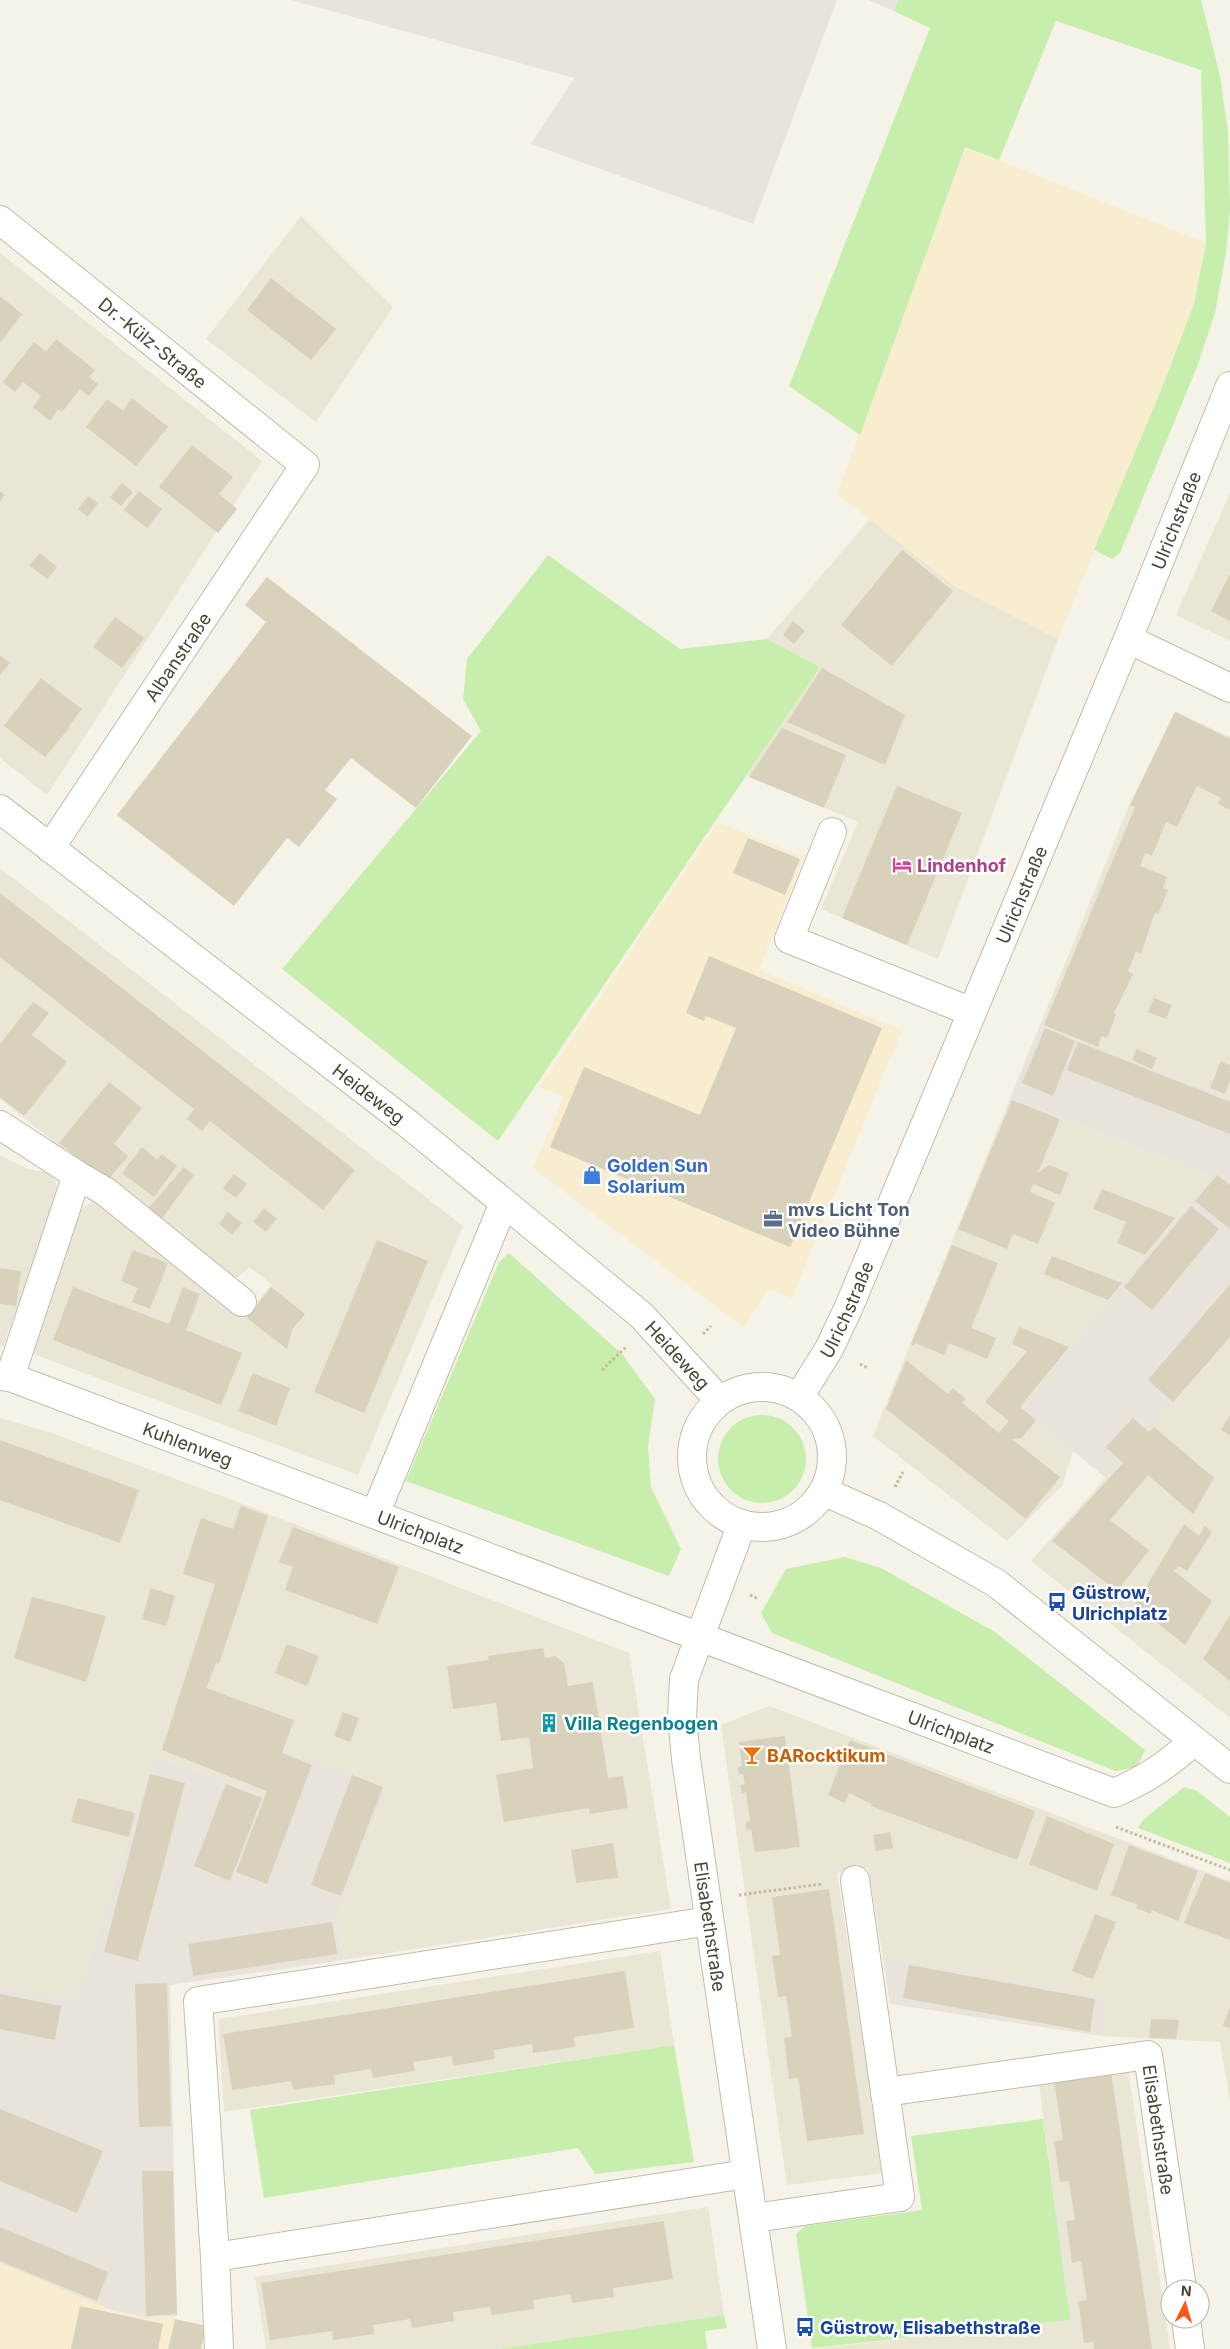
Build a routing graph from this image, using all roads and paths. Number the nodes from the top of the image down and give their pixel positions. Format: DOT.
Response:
graph roads {
  1 [pos="0,220"];
  2 [pos="1230,386"];
  3 [pos="305,466"];
  4 [pos="1128,639"];
  5 [pos="1230,688"];
  6 [pos="0,809"];
  7 [pos="832,832"];
  8 [pos="50,848"];
  9 [pos="972,1012"];
  10 [pos="0,1125"];
  11 [pos="77,1175"];
  12 [pos="504,1203"];
  13 [pos="242,1302"];
  14 [pos="626,1347"];
  15 [pos="602,1370"];
  16 [pos="5,1376"];
  17 [pos="799,1397"];
  18 [pos="719,1400"];
  19 [pos="824,1491"];
  20 [pos="375,1514"];
  21 [pos="742,1524"];
  22 [pos="698,1638"];
  23 [pos="1194,1741"];
  24 [pos="1230,1769"];
  25 [pos="855,1880"];
  26 [pos="733,1895"];
  27 [pos="709,1922"];
  28 [pos="886,2092"];
  29 [pos="746,2174"];
  30 [pos="754,2218"];
  31 [pos="216,2257"];
  32 [pos="1181,2279"];
  33 [pos="1187,2329"];
  34 [pos="218,2349"];
  35 [pos="772,2349"];
  36 [pos="1190,2349"];
  1 -- 3 [label="street, Dr.-Külz-Straße"];
  2 -- 4 [label="street, Ulrichstraße"];
  3 -- 8 [label="street, Albanstraße"];
  4 -- 5 [label="street"];
  4 -- 9 [label="street, Ulrichstraße"];
  6 -- 8 [label="street, Heideweg"];
  7 -- 9 [label="street"];
  8 -- 12 [label="street, Heideweg"];
  9 -- 17 [label="street, Ulrichstraße"];
  10 -- 11 [label="street"];
  11 -- 13 [label="street"];
  11 -- 16 [label="street"];
  12 -- 18 [label="street, Heideweg"];
  12 -- 20 [label="street, Ulrichplatz"];
  14 -- 15 [label="path"];
  16 -- 20 [label="street, Kuhlenweg"];
  17 -- 18 [label="street"];
  17 -- 19 [label="street"];
  18 -- 21 [label="street"];
  19 -- 21 [label="street"];
  19 -- 23 [label="street"];
  20 -- 22 [label="street, Ulrichplatz"];
  21 -- 22 [label="street"];
  22 -- 23 [label="street, Ulrichplatz"];
  22 -- 27 [label="street, Elisabethstraße"];
  23 -- 24 [label="street"];
  25 -- 26 [label="path"];
  25 -- 28 [label="street"];
  27 -- 29 [label="street, Elisabethstraße"];
  27 -- 31 [label="street"];
  28 -- 30 [label="street"];
  28 -- 32 [label="street, Elisabethstraße"];
  29 -- 30 [label="street, Elisabethstraße"];
  29 -- 31 [label="street"];
  30 -- 35 [label="street, Elisabethstraße"];
  31 -- 34 [label="street"];
  33 -- 36 [label="street"];
}
